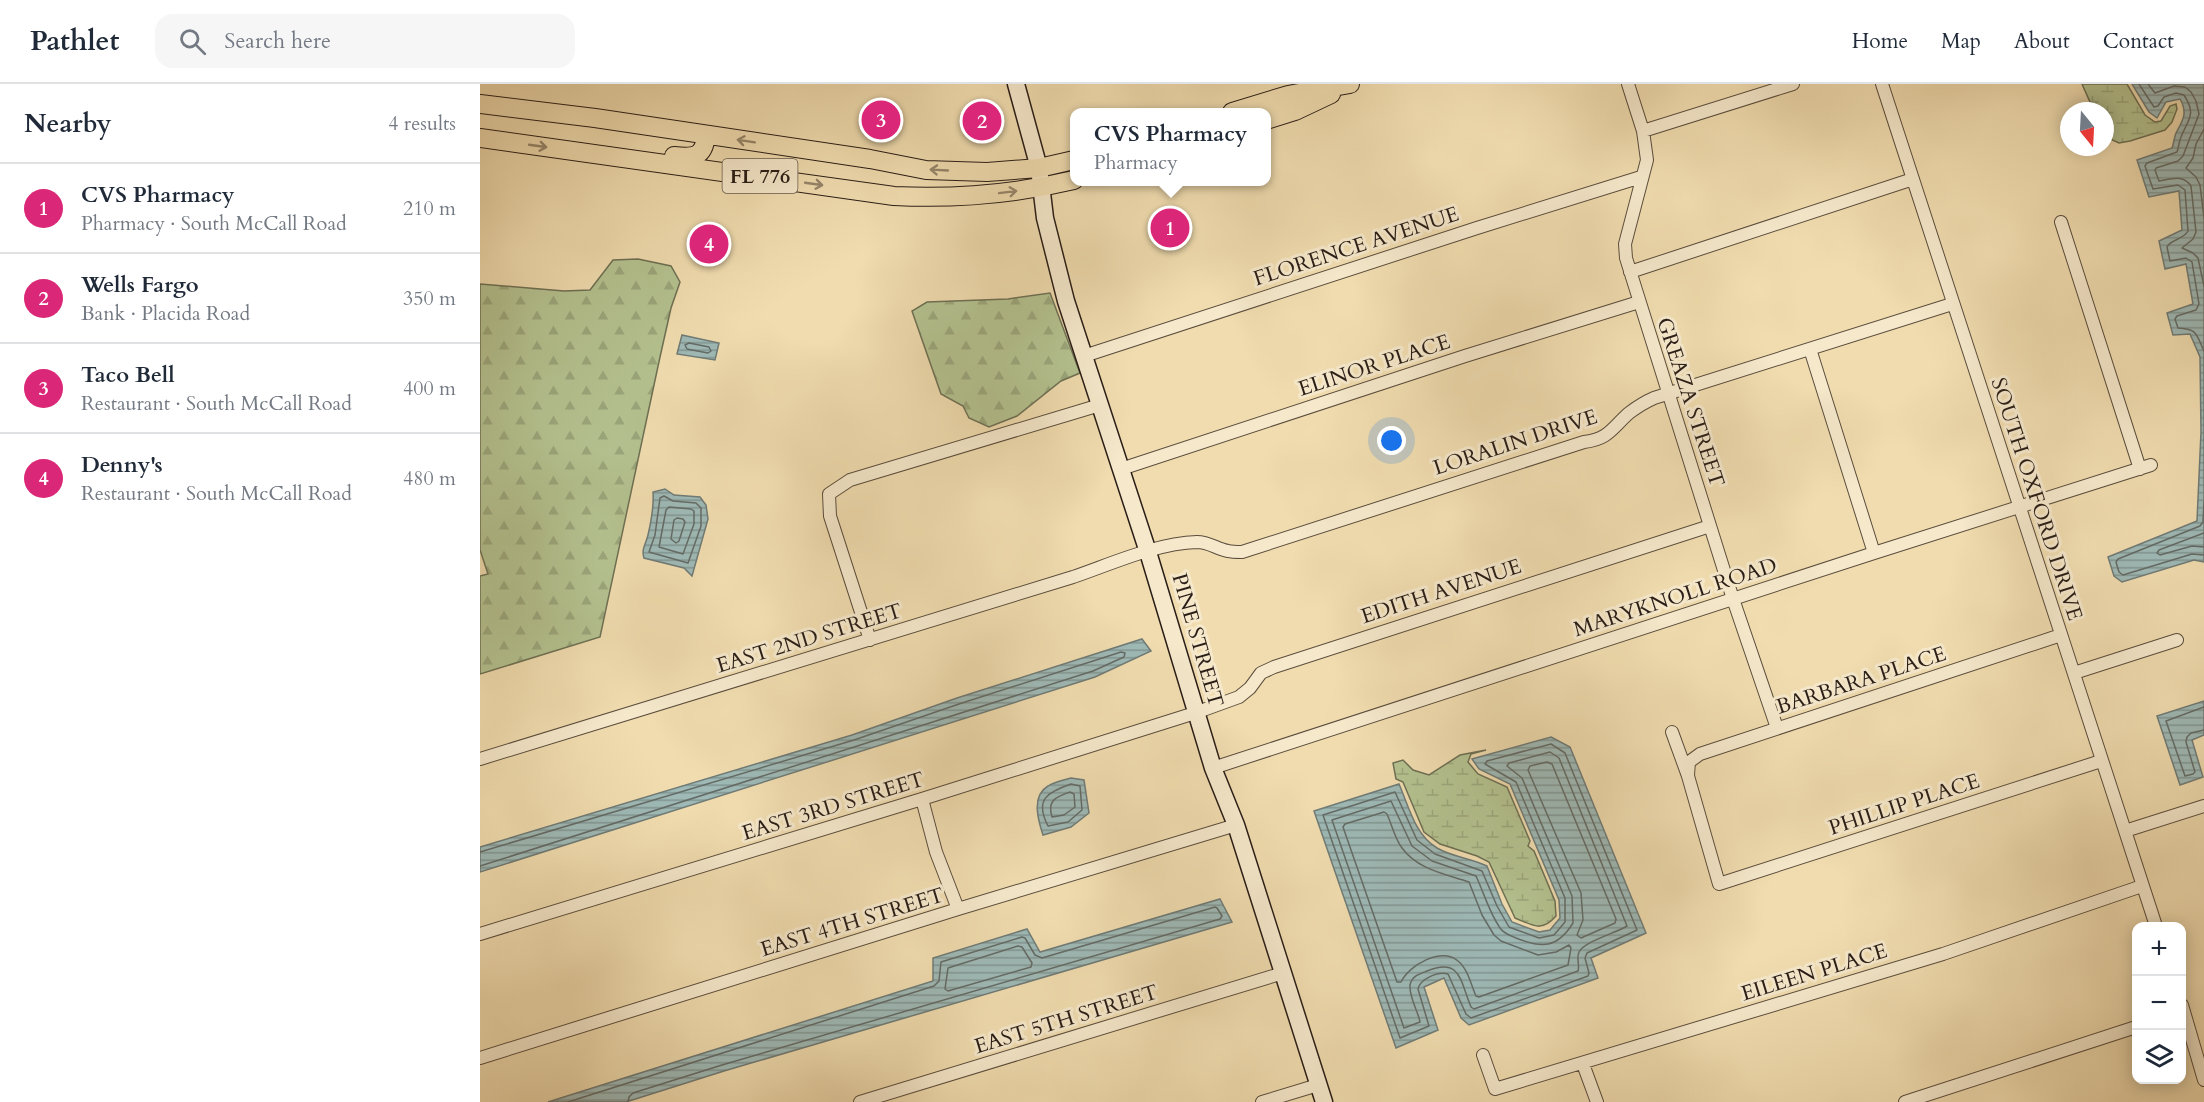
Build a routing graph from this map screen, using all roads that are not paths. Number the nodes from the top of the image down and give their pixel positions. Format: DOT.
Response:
graph roads {
  1 [pos="1016,84"];
  2 [pos="1351,84"];
  3 [pos="1628,84"];
  4 [pos="1793,84"];
  5 [pos="1882,84"];
  6 [pos="480,104"];
  7 [pos="1245,108"];
  8 [pos="1271,118"];
  9 [pos="1643,131"];
  10 [pos="706,135"];
  11 [pos="480,138"];
  12 [pos="620,158"];
  13 [pos="1070,161"];
  14 [pos="1039,168"];
  15 [pos="1641,177"];
  16 [pos="1913,179"];
  17 [pos="1070,181"];
  18 [pos="1041,188"];
  19 [pos="2061,222"];
  20 [pos="1630,272"];
  21 [pos="1639,302"];
  22 [pos="1952,304"];
  23 [pos="1810,349"];
  24 [pos="1084,356"];
  25 [pos="1668,393"];
  26 [pos="1100,405"];
  27 [pos="1121,469"];
  28 [pos="2020,508"];
  29 [pos="1710,526"];
  30 [pos="1148,552"];
  31 [pos="1874,553"];
  32 [pos="1733,599"];
  33 [pos="2061,634"];
  34 [pos="870,640"];
  35 [pos="2177,640"];
  36 [pos="2074,673"];
  37 [pos="1196,713"];
  38 [pos="1777,728"];
  39 [pos="1672,732"];
  40 [pos="480,759"];
  41 [pos="2101,761"];
  42 [pos="1213,768"];
  43 [pos="1688,776"];
  44 [pos="922,799"];
  45 [pos="2204,806"];
  46 [pos="1236,825"];
  47 [pos="2125,831"];
  48 [pos="2142,886"];
  49 [pos="958,909"];
  50 [pos="2154,922"];
  51 [pos="480,934"];
  52 [pos="1283,972"];
  53 [pos="2186,1023"];
  54 [pos="2132,1028"];
  55 [pos="1483,1055"];
  56 [pos="480,1058"];
  57 [pos="1583,1064"];
  58 [pos="2204,1080"];
  59 [pos="1318,1084"];
  60 [pos="860,1102"];
  61 [pos="1262,1102"];
  62 [pos="1324,1102"];
  63 [pos="1597,1102"];
  64 [pos="1905,1102"];
  1 -- 14 [label="main road, PINE STREET"];
  2 -- 7 [label="main road"];
  2 -- 8 [label="main road"];
  3 -- 9 [label="street, GREAZA STREET"];
  4 -- 9 [label="street"];
  5 -- 16 [label="street, SOUTH OXFORD DRIVE"];
  6 -- 10 [label="main road, FL 776"];
  9 -- 15 [label="street, GREAZA STREET"];
  10 -- 12 [label="main road"];
  14 -- 10 [label="main road, FL 776, one-way"];
  11 -- 12 [label="main road, FL 776, one-way"];
  12 -- 18 [label="main road, FL 776, one-way"];
  13 -- 14 [label="main road, FL 776"];
  14 -- 18 [label="main road, PINE STREET"];
  15 -- 20 [label="street, GREAZA STREET"];
  15 -- 24 [label="street, FLORENCE AVENUE"];
  16 -- 20 [label="street"];
  16 -- 22 [label="street, SOUTH OXFORD DRIVE"];
  17 -- 18 [label="main road, FL 776"];
  18 -- 24 [label="main road, PINE STREET"];
  19 -- 28 [label="street, MARYKNOLL ROAD"];
  20 -- 21 [label="street, GREAZA STREET"];
  21 -- 25 [label="street, GREAZA STREET"];
  21 -- 27 [label="street, ELINOR PLACE"];
  22 -- 23 [label="street, LORALIN DRIVE"];
  22 -- 28 [label="street, SOUTH OXFORD DRIVE"];
  23 -- 25 [label="street, LORALIN DRIVE"];
  23 -- 31 [label="street"];
  24 -- 26 [label="main road, PINE STREET"];
  25 -- 29 [label="street, GREAZA STREET"];
  25 -- 30 [label="street, LORALIN DRIVE"];
  26 -- 27 [label="main road, PINE STREET"];
  26 -- 34 [label="street"];
  27 -- 30 [label="main road, PINE STREET"];
  28 -- 31 [label="street, MARYKNOLL ROAD"];
  28 -- 33 [label="street, SOUTH OXFORD DRIVE"];
  29 -- 32 [label="street, GREAZA STREET"];
  29 -- 37 [label="street, EDITH AVENUE"];
  30 -- 34 [label="street, EAST 2ND STREET"];
  30 -- 37 [label="main road, PINE STREET"];
  31 -- 32 [label="street, MARYKNOLL ROAD"];
  32 -- 38 [label="street, GREAZA STREET"];
  32 -- 42 [label="street, MARYKNOLL ROAD"];
  33 -- 36 [label="street, SOUTH OXFORD DRIVE"];
  33 -- 38 [label="street, BARBARA PLACE"];
  34 -- 40 [label="street, EAST 2ND STREET"];
  35 -- 36 [label="street"];
  36 -- 41 [label="street, SOUTH OXFORD DRIVE"];
  37 -- 42 [label="main road, PINE STREET"];
  37 -- 44 [label="street, EAST 3RD STREET"];
  38 -- 43 [label="street, BARBARA PLACE"];
  39 -- 43 [label="street"];
  41 -- 43 [label="street, PHILLIP PLACE"];
  41 -- 47 [label="street, SOUTH OXFORD DRIVE"];
  42 -- 46 [label="main road, PINE STREET"];
  44 -- 49 [label="street"];
  44 -- 51 [label="street, EAST 3RD STREET"];
  45 -- 47 [label="street"];
  46 -- 49 [label="street, EAST 4TH STREET"];
  46 -- 52 [label="main road, PINE STREET"];
  47 -- 48 [label="street, SOUTH OXFORD DRIVE"];
  48 -- 50 [label="street, SOUTH OXFORD DRIVE"];
  48 -- 57 [label="street, EILEEN PLACE"];
  49 -- 56 [label="street, EAST 4TH STREET"];
  52 -- 59 [label="main road, PINE STREET"];
  52 -- 60 [label="street, EAST 5TH STREET"];
  53 -- 58 [label="street"];
  54 -- 64 [label="street"];
  55 -- 57 [label="street, EILEEN PLACE"];
  57 -- 63 [label="street"];
  59 -- 61 [label="street"];
  59 -- 62 [label="main road, PINE STREET"];
}
